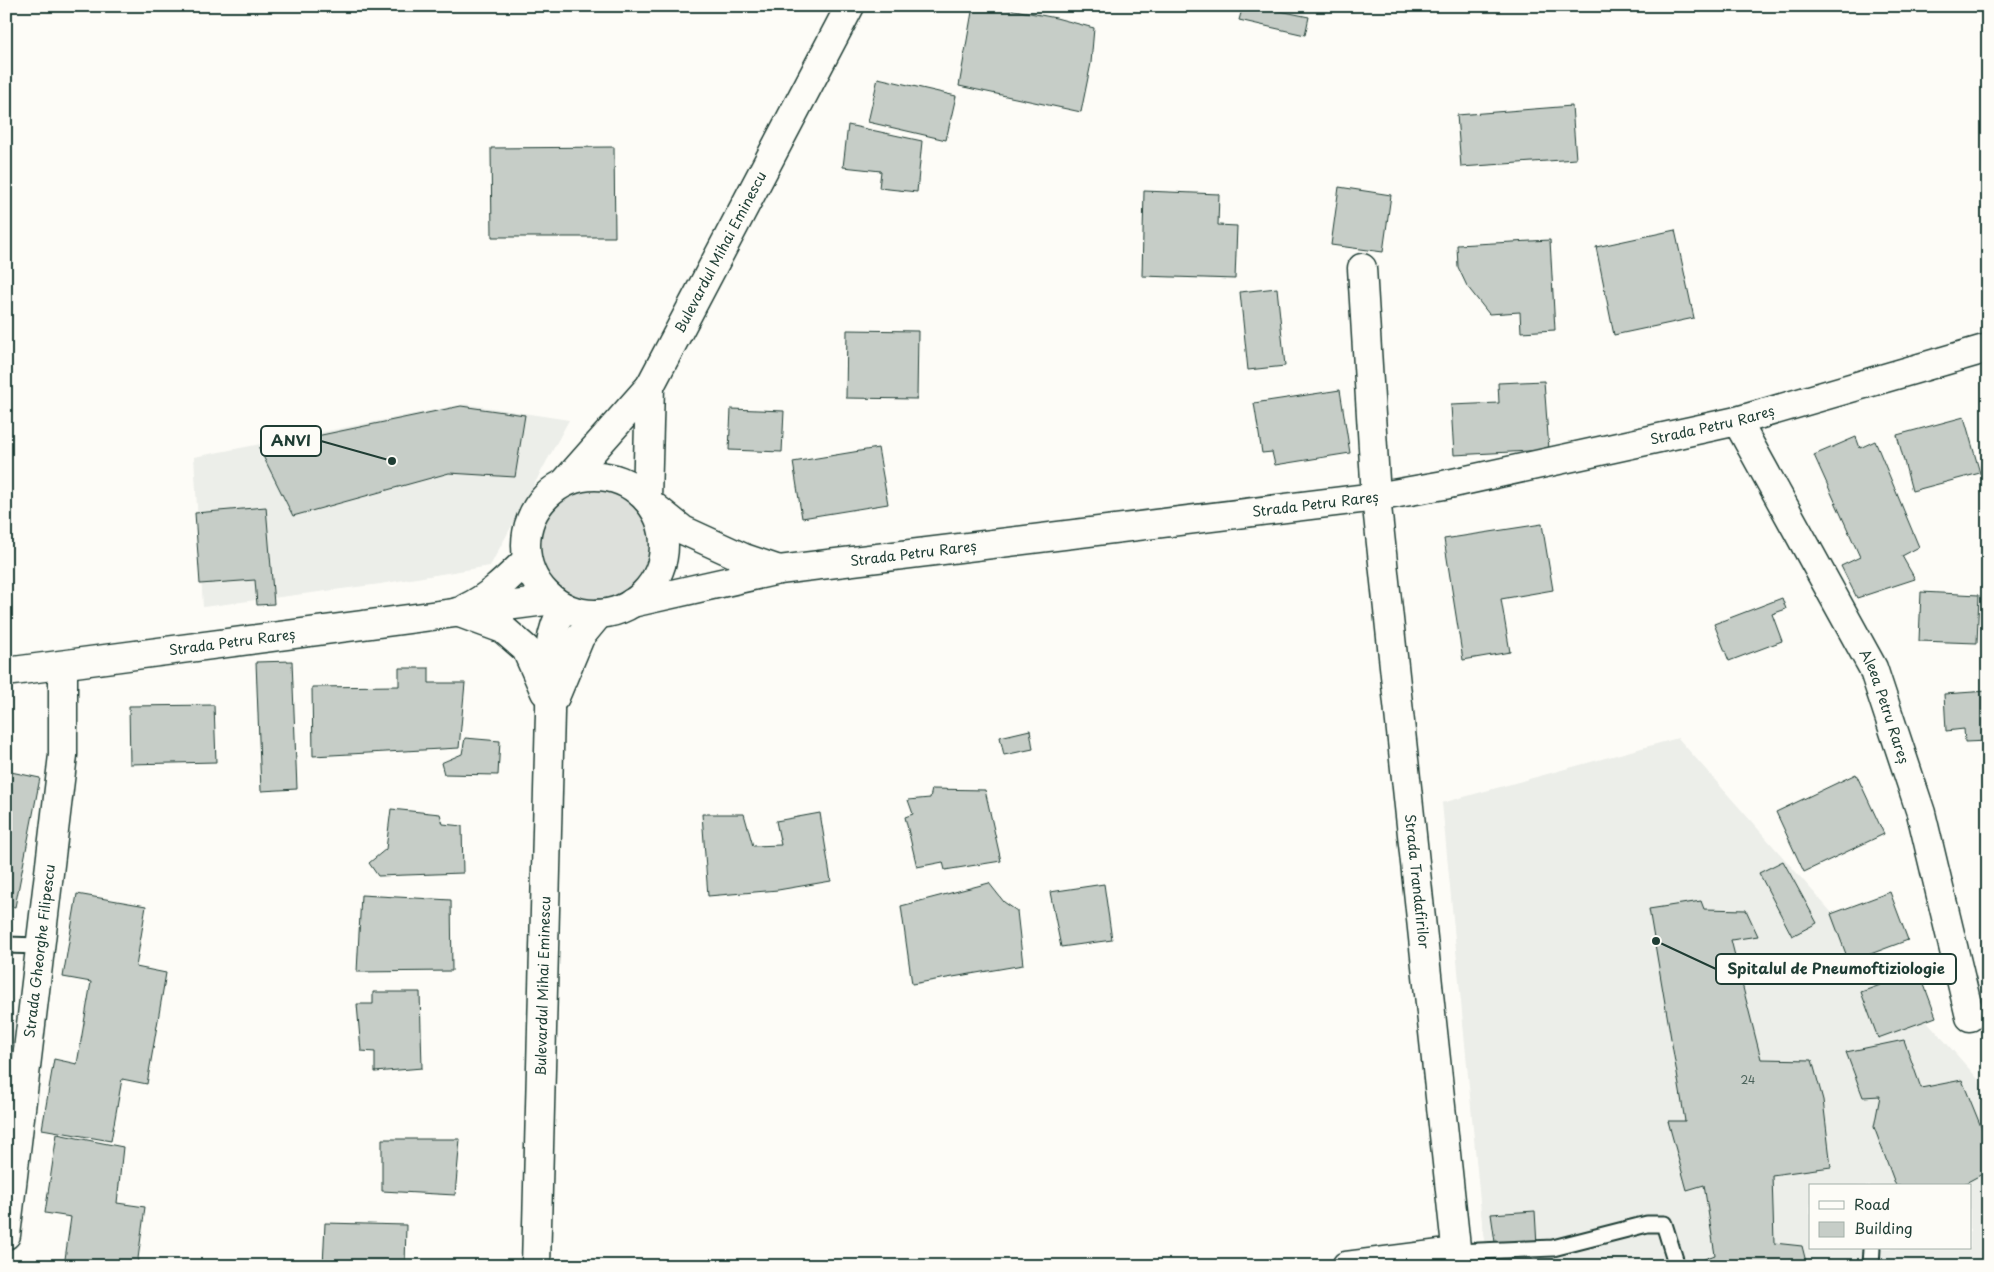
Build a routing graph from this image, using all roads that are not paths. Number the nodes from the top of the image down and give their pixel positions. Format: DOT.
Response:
graph roads {
  1 [pos="850,6"];
  2 [pos="1362,268"];
  3 [pos="1988,348"];
  4 [pos="650,386"];
  5 [pos="1738,421"];
  6 [pos="566,481"];
  7 [pos="1376,498"];
  8 [pos="650,502"];
  9 [pos="527,560"];
  10 [pos="779,570"];
  11 [pos="632,603"];
  12 [pos="559,604"];
  13 [pos="457,612"];
  14 [pos="599,614"];
  15 [pos="63,666"];
  16 [pos="6,672"];
  17 [pos="550,708"];
  18 [pos="6,945"];
  19 [pos="40,946"];
  20 [pos="1970,1018"];
  21 [pos="6,1234"];
  22 [pos="1872,1250"];
  23 [pos="1457,1259"];
  24 [pos="536,1266"];
  25 [pos="1346,1266"];
  26 [pos="1677,1266"];
  27 [pos="1871,1266"];
  1 -- 4 [label="street, Bulevardul Mihai Eminescu"];
  2 -- 7 [label="street, Strada Trandafirilor"];
  3 -- 5 [label="street, Strada Petru Rareș"];
  4 -- 6 [label="street, Bulevardul Mihai Eminescu"];
  4 -- 8 [label="street"];
  5 -- 7 [label="street, Strada Petru Rareș"];
  5 -- 20 [label="street, Aleea Petru Rareș"];
  6 -- 8 [label="street"];
  6 -- 9 [label="street"];
  7 -- 10 [label="street, Strada Petru Rareș"];
  7 -- 23 [label="street, Strada Trandafirilor"];
  8 -- 10 [label="street"];
  8 -- 11 [label="street"];
  9 -- 12 [label="street"];
  9 -- 13 [label="street, Strada Petru Rareș"];
  10 -- 11 [label="street, Strada Petru Rareș"];
  11 -- 14 [label="street"];
  12 -- 13 [label="street, Strada Petru Rareș"];
  12 -- 14 [label="street"];
  12 -- 17 [label="street, Bulevardul Mihai Eminescu"];
  13 -- 15 [label="street, Strada Petru Rareș"];
  13 -- 17 [label="street"];
  14 -- 17 [label="street, Bulevardul Mihai Eminescu"];
  15 -- 16 [label="street, Strada Petru Rareș"];
  15 -- 19 [label="street, Strada Gheorghe Filipescu"];
  17 -- 24 [label="street, Bulevardul Mihai Eminescu"];
  18 -- 19 [label="lane"];
  19 -- 21 [label="street, Strada Gheorghe Filipescu"];
  22 -- 27 [label="lane"];
  23 -- 25 [label="street"];
  23 -- 26 [label="lane"];
}
